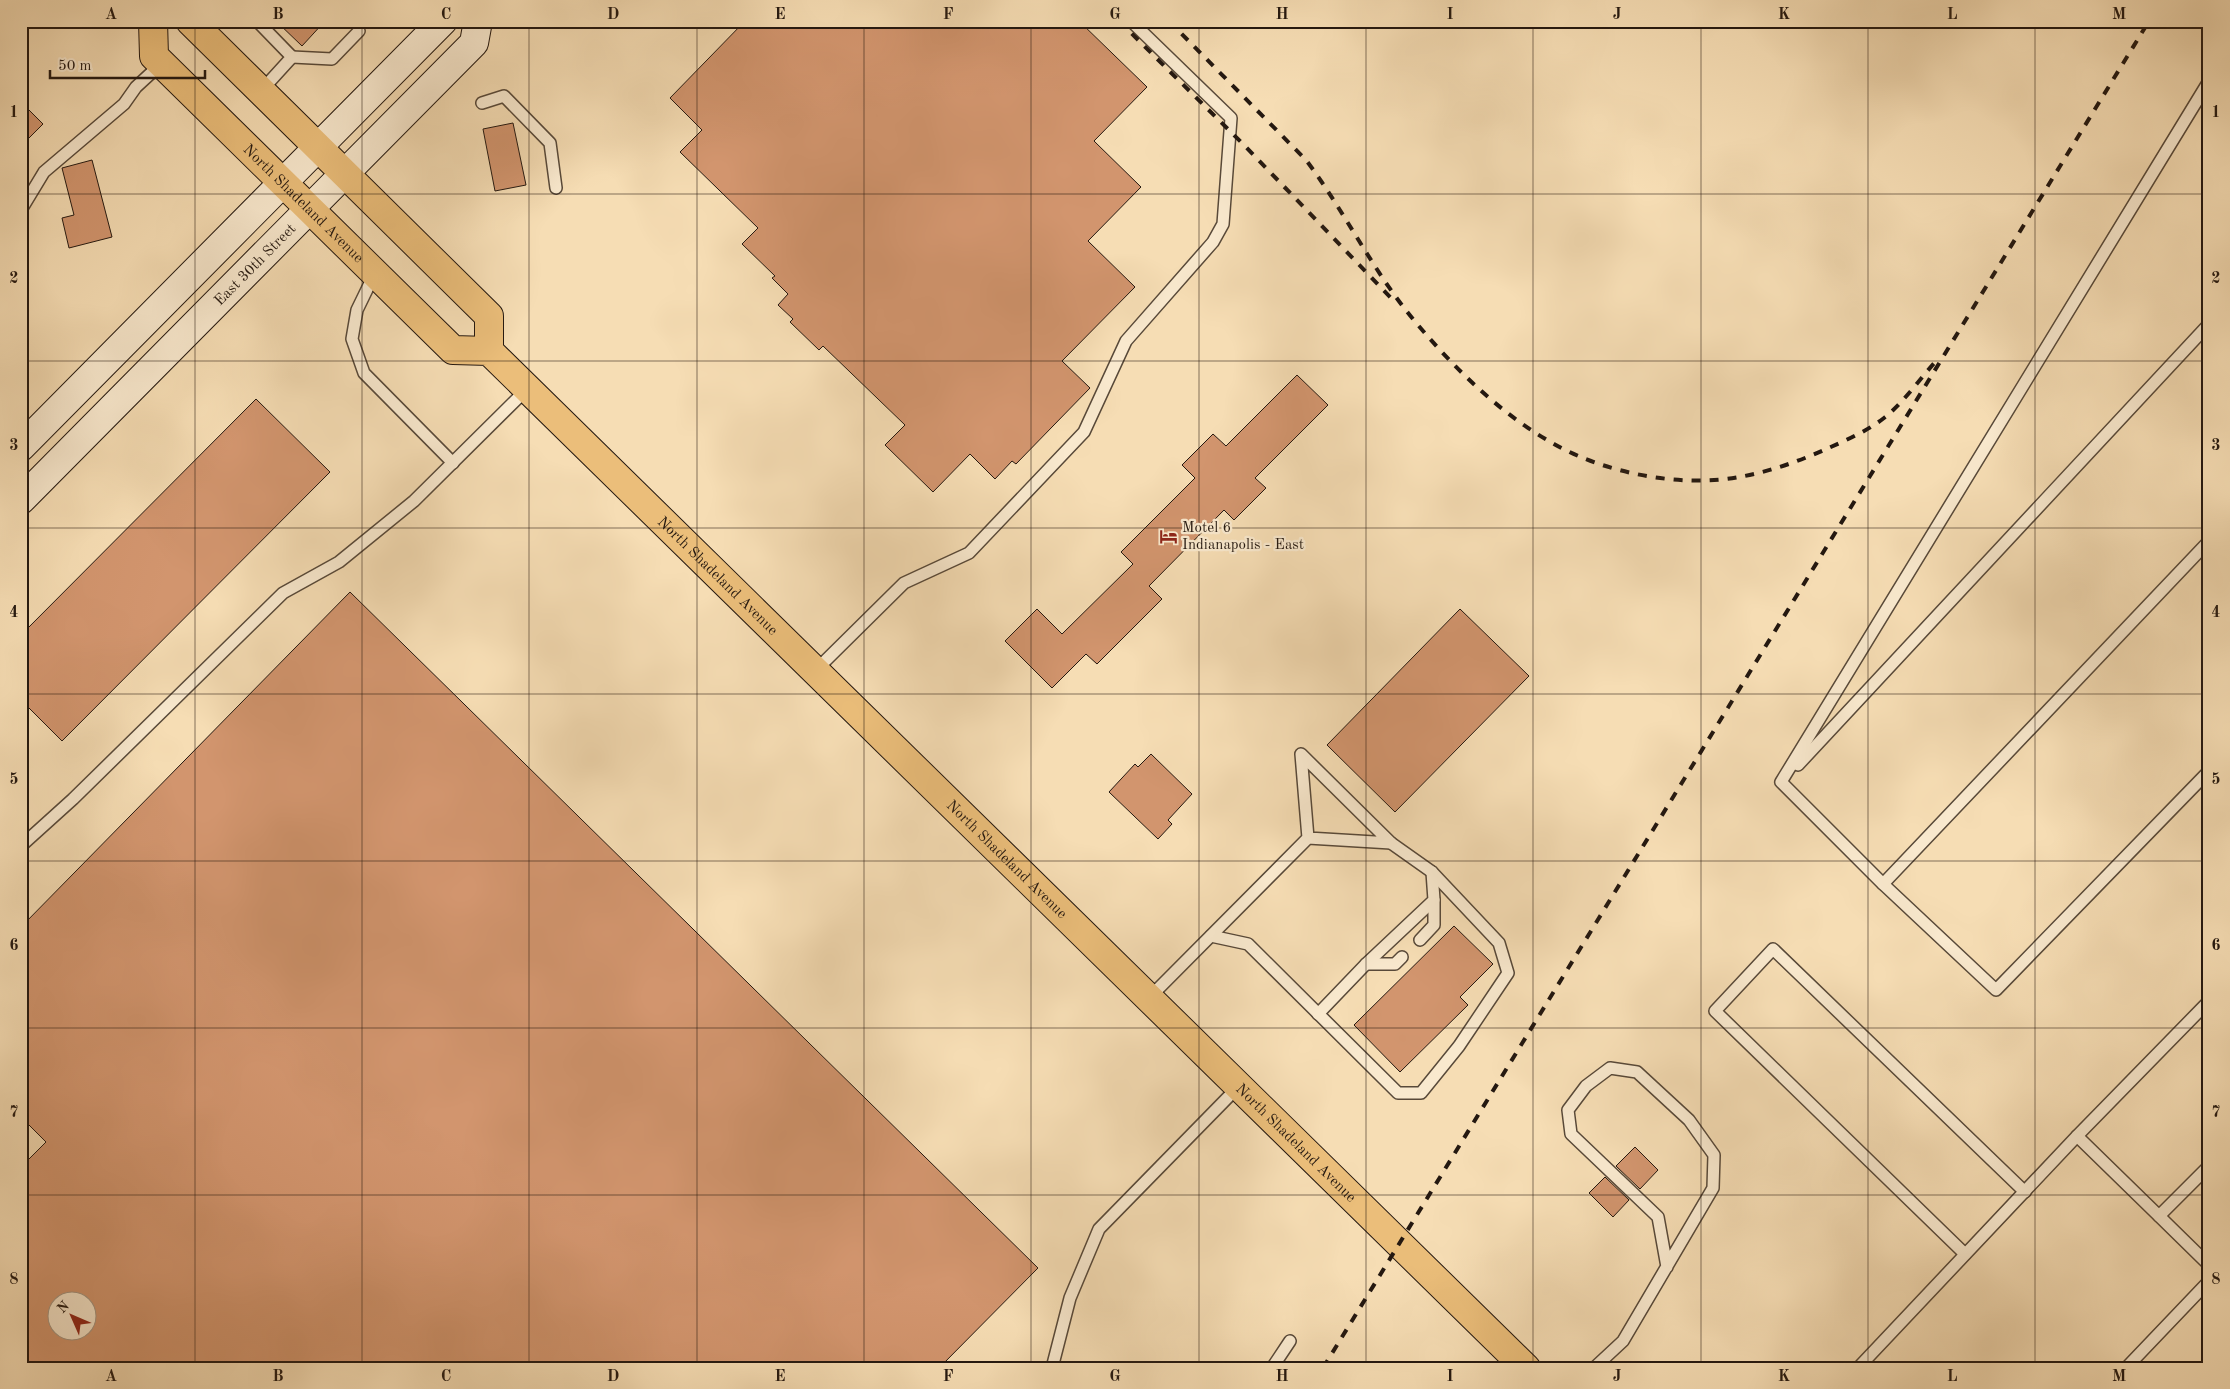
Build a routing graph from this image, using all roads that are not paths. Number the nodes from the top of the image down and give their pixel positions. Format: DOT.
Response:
graph roads {
  1 [pos="185,21"];
  2 [pos="190,21"];
  3 [pos="257,21"];
  4 [pos="443,21"];
  5 [pos="478,21"];
  6 [pos="1131,21"];
  7 [pos="153,22"];
  8 [pos="359,31"];
  9 [pos="292,57"];
  10 [pos="162,63"];
  11 [pos="2209,80"];
  12 [pos="261,91"];
  13 [pos="482,103"];
  14 [pos="318,147"];
  15 [pos="345,174"];
  16 [pos="283,182"];
  17 [pos="556,188"];
  18 [pos="21,210"];
  19 [pos="310,210"];
  20 [pos="375,273"];
  21 [pos="2209,324"];
  22 [pos="489,351"];
  23 [pos="527,389"];
  24 [pos="21,447"];
  25 [pos="453,463"];
  26 [pos="21,500"];
  27 [pos="2209,542"];
  28 [pos="815,671"];
  29 [pos="2209,771"];
  30 [pos="1781,782"];
  31 [pos="1308,838"];
  32 [pos="1391,843"];
  33 [pos="21,846"];
  34 [pos="1432,872"];
  35 [pos="1883,884"];
  36 [pos="1434,900"];
  37 [pos="1211,936"];
  38 [pos="1420,940"];
  39 [pos="1402,957"];
  40 [pos="1366,964"];
  41 [pos="1149,998"];
  42 [pos="2209,1001"];
  43 [pos="1318,1014"];
  44 [pos="1239,1086"];
  45 [pos="2077,1136"];
  46 [pos="2209,1166"];
  47 [pos="2025,1192"];
  48 [pos="2159,1216"];
  49 [pos="1965,1254"];
  50 [pos="2209,1264"];
  51 [pos="1667,1267"];
  52 [pos="2209,1281"];
  53 [pos="1290,1341"];
  54 [pos="1052,1368"];
  55 [pos="1272,1368"];
  56 [pos="1526,1368"];
  57 [pos="1594,1368"];
  58 [pos="1858,1368"];
  59 [pos="2126,1368"];
  1 -- 7 [label="main road, North Shadeland Avenue"];
  2 -- 12 [label="main road"];
  3 -- 9 [label="lane"];
  4 -- 14 [label="main road"];
  5 -- 15 [label="main road, East 30th Street"];
  6 -- 28 [label="lane"];
  7 -- 10 [label="main road, North Shadeland Avenue"];
  8 -- 9 [label="lane"];
  9 -- 12 [label="lane"];
  10 -- 16 [label="main road, North Shadeland Avenue"];
  10 -- 18 [label="lane"];
  11 -- 30 [label="lane"];
  12 -- 14 [label="main road"];
  13 -- 17 [label="lane"];
  14 -- 15 [label="main road"];
  14 -- 16 [label="main road"];
  15 -- 19 [label="main road, East 30th Street"];
  15 -- 22 [label="main road"];
  16 -- 19 [label="main road, North Shadeland Avenue"];
  16 -- 24 [label="main road"];
  19 -- 20 [label="main road, North Shadeland Avenue"];
  19 -- 26 [label="main road, East 30th Street"];
  20 -- 22 [label="main road, North Shadeland Avenue"];
  20 -- 25 [label="lane"];
  21 -- 30 [label="lane"];
  22 -- 23 [label="main road, North Shadeland Avenue"];
  23 -- 25 [label="lane"];
  23 -- 28 [label="main road, North Shadeland Avenue"];
  25 -- 33 [label="lane"];
  27 -- 35 [label="lane"];
  28 -- 41 [label="main road, North Shadeland Avenue"];
  29 -- 35 [label="lane"];
  30 -- 35 [label="lane"];
  31 -- 32 [label="lane"];
  31 -- 32 [label="lane"];
  31 -- 37 [label="lane"];
  32 -- 34 [label="lane"];
  34 -- 36 [label="lane"];
  34 -- 43 [label="lane"];
  36 -- 38 [label="lane"];
  36 -- 40 [label="lane"];
  37 -- 41 [label="lane"];
  37 -- 43 [label="lane"];
  39 -- 40 [label="lane"];
  40 -- 43 [label="lane"];
  41 -- 44 [label="main road, North Shadeland Avenue"];
  42 -- 45 [label="lane"];
  44 -- 54 [label="lane"];
  44 -- 56 [label="main road, North Shadeland Avenue"];
  45 -- 47 [label="lane"];
  45 -- 48 [label="lane"];
  46 -- 48 [label="lane"];
  47 -- 49 [label="lane"];
  47 -- 49 [label="lane"];
  48 -- 50 [label="lane"];
  49 -- 58 [label="lane"];
  51 -- 51 [label="lane"];
  51 -- 57 [label="lane"];
  52 -- 59 [label="lane"];
  53 -- 55 [label="lane"];
}
